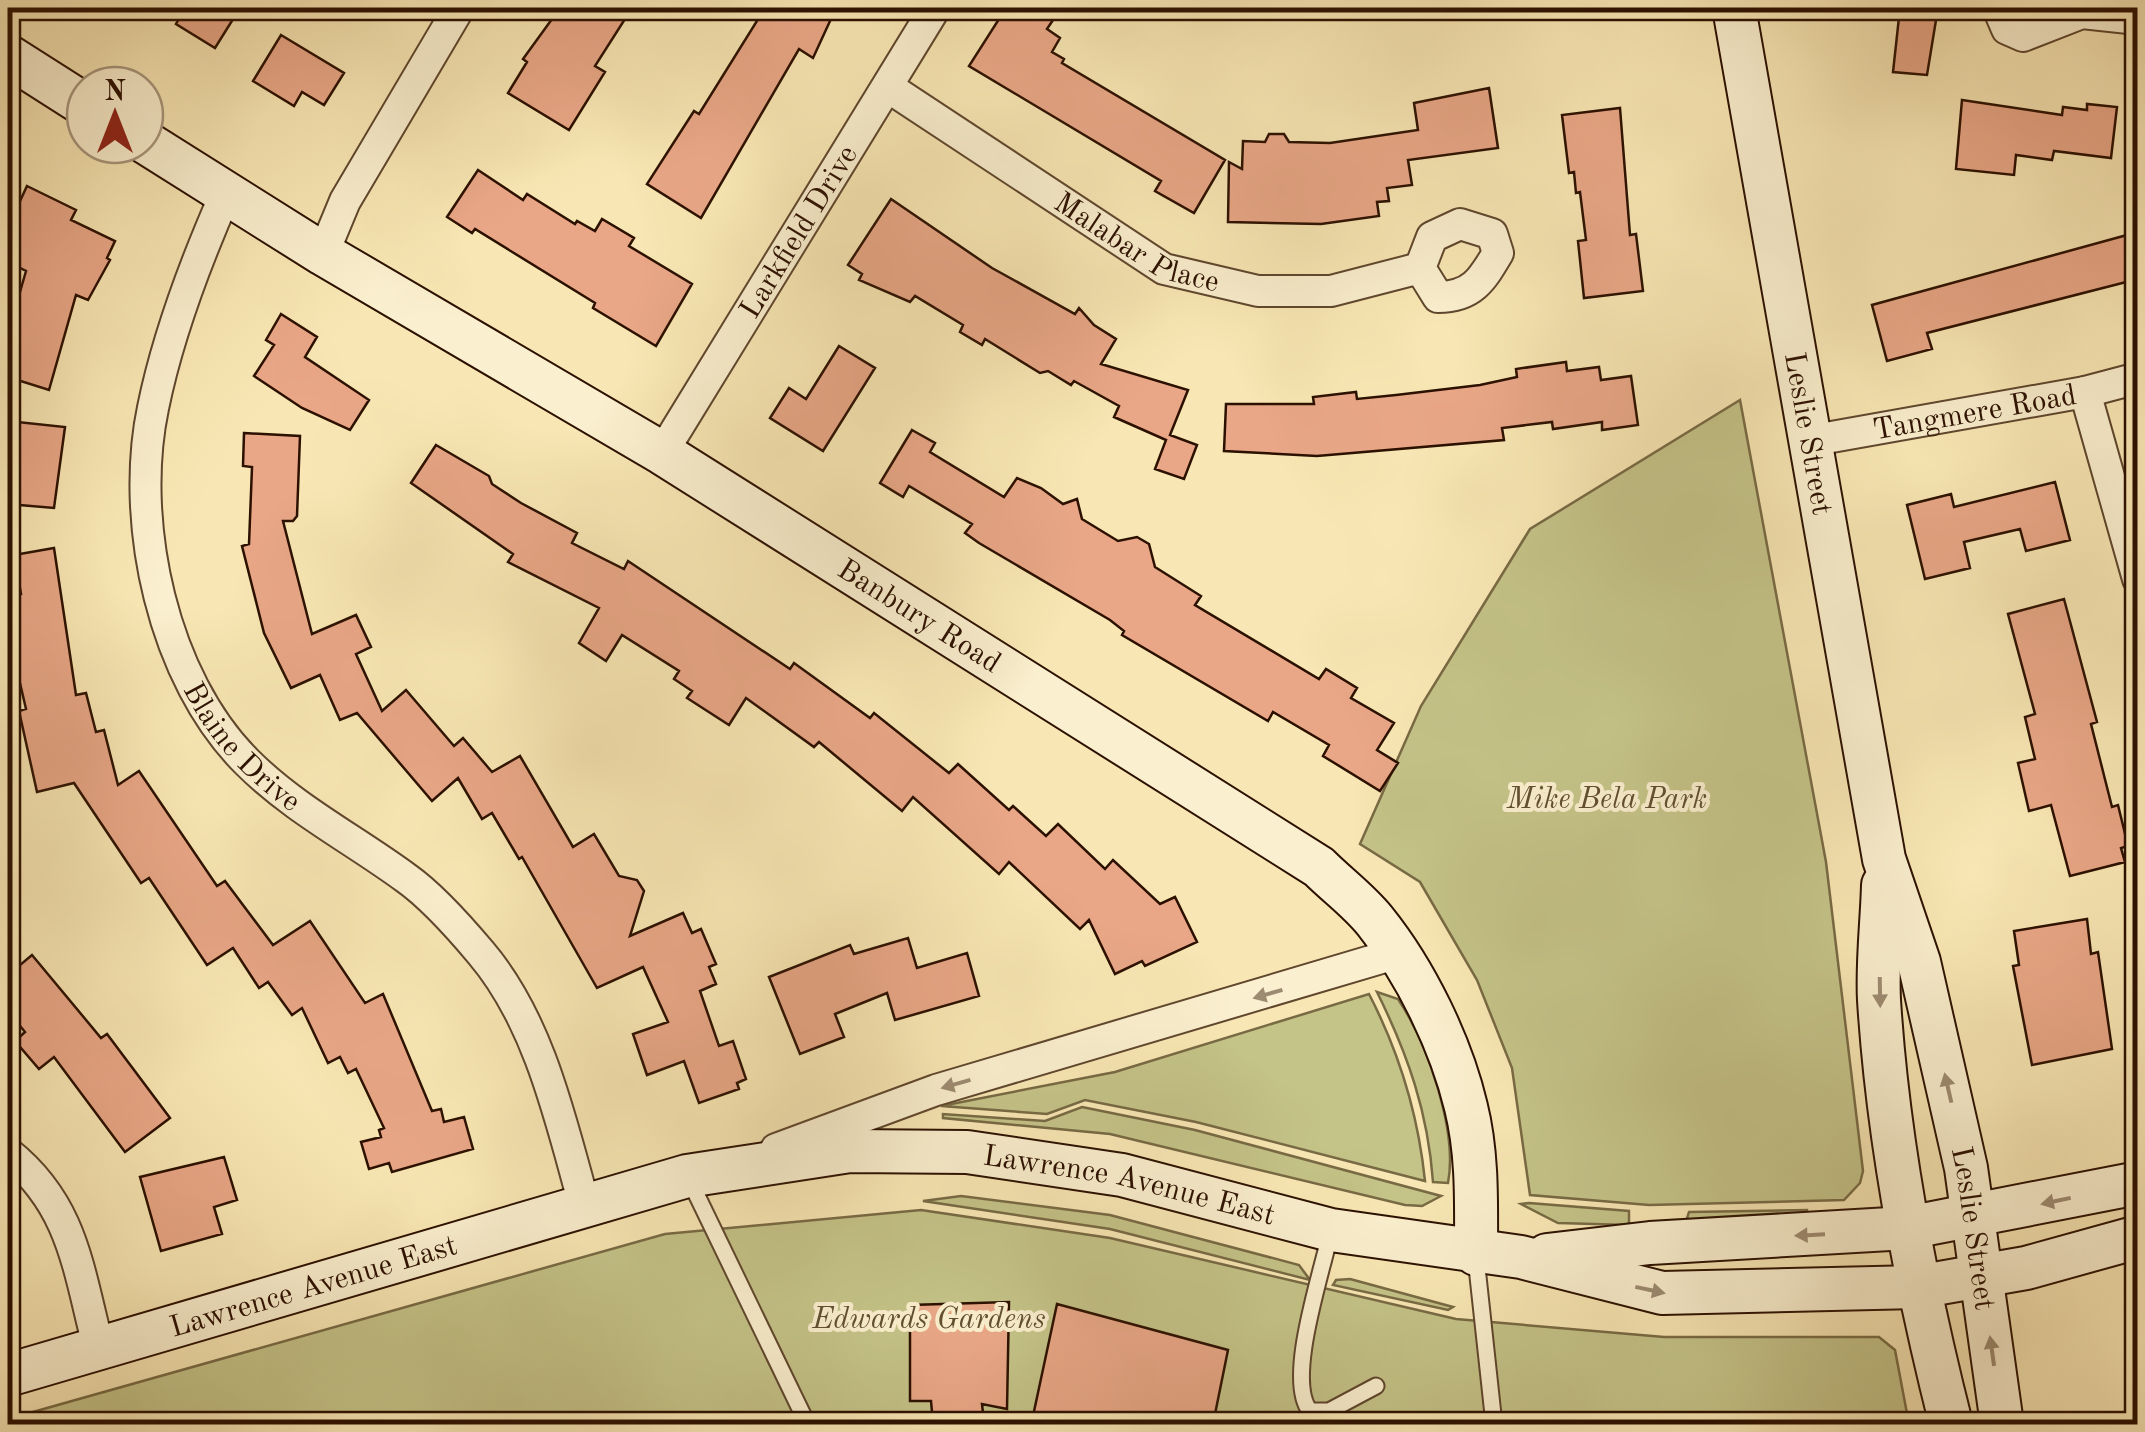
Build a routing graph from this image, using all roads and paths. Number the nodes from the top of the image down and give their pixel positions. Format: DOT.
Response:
graph roads {
  1 [pos="459,8"];
  2 [pos="935,8"];
  3 [pos="1734,8"];
  4 [pos="1998,8"];
  5 [pos="2081,10"];
  6 [pos="2138,19"];
  7 [pos="8,56"];
  8 [pos="888,87"];
  9 [pos="65,92"];
  10 [pos="165,154"];
  11 [pos="226,192"];
  12 [pos="323,254"];
  13 [pos="1420,268"];
  14 [pos="2138,378"];
  15 [pos="2085,392"];
  16 [pos="1809,441"];
  17 [pos="662,453"];
  18 [pos="2138,579"];
  19 [pos="1884,859"];
  20 [pos="1398,953"];
  21 [pos="8,1152"];
  22 [pos="732,1166"];
  23 [pos="687,1176"];
  24 [pos="2138,1182"];
  25 [pos="584,1204"];
  26 [pos="1974,1218"];
  27 [pos="1907,1228"];
  28 [pos="1330,1230"];
  29 [pos="2138,1237"];
  30 [pos="1476,1254"];
  31 [pos="1522,1258"];
  32 [pos="1982,1278"];
  33 [pos="1917,1287"];
  34 [pos="98,1349"];
  35 [pos="8,1375"];
  36 [pos="1376,1386"];
  37 [pos="803,1415"];
  38 [pos="1494,1424"];
  39 [pos="1951,1424"];
  40 [pos="2002,1424"];
  1 -- 12 [label="street"];
  2 -- 8 [label="street, Larkfield Drive"];
  3 -- 16 [label="street, Leslie Street"];
  4 -- 5 [label="street"];
  5 -- 6 [label="street"];
  7 -- 9 [label="street"];
  8 -- 13 [label="street, Malabar Place"];
  8 -- 17 [label="street, Larkfield Drive"];
  10 -- 11 [label="street, Banbury Road"];
  11 -- 12 [label="street, Banbury Road"];
  11 -- 25 [label="street, Blaine Drive"];
  12 -- 17 [label="street, Banbury Road"];
  14 -- 15 [label="street, Tangmere Road"];
  15 -- 16 [label="street, Tangmere Road"];
  15 -- 18 [label="street"];
  16 -- 19 [label="street, Leslie Street"];
  17 -- 20 [label="street, Banbury Road"];
  26 -- 19 [label="street, Leslie Street, one-way"];
  19 -- 27 [label="street, Leslie Street, one-way"];
  20 -- 22 [label="street, Lawrence Avenue East, one-way"];
  20 -- 30 [label="street, Banbury Road"];
  21 -- 34 [label="street"];
  22 -- 23 [label="street, Lawrence Avenue East"];
  22 -- 28 [label="street, Lawrence Avenue East"];
  23 -- 25 [label="street, Lawrence Avenue East"];
  23 -- 37 [label="lane"];
  24 -- 26 [label="street, Lawrence Avenue East, one-way"];
  25 -- 34 [label="street, Lawrence Avenue East"];
  26 -- 27 [label="street, Lawrence Avenue East"];
  26 -- 32 [label="street, Leslie Street"];
  27 -- 31 [label="street, Lawrence Avenue East, one-way"];
  27 -- 33 [label="street, Leslie Street"];
  28 -- 30 [label="street, Lawrence Avenue East"];
  28 -- 36 [label="lane"];
  29 -- 32 [label="street, Lawrence Avenue East"];
  30 -- 31 [label="street, Lawrence Avenue East"];
  30 -- 38 [label="lane"];
  31 -- 33 [label="street, Lawrence Avenue East, one-way"];
  32 -- 33 [label="street, Lawrence Avenue East"];
  40 -- 32 [label="street, Leslie Street, one-way"];
  33 -- 39 [label="street, Leslie Street"];
  34 -- 35 [label="street, Lawrence Avenue East"];
}
